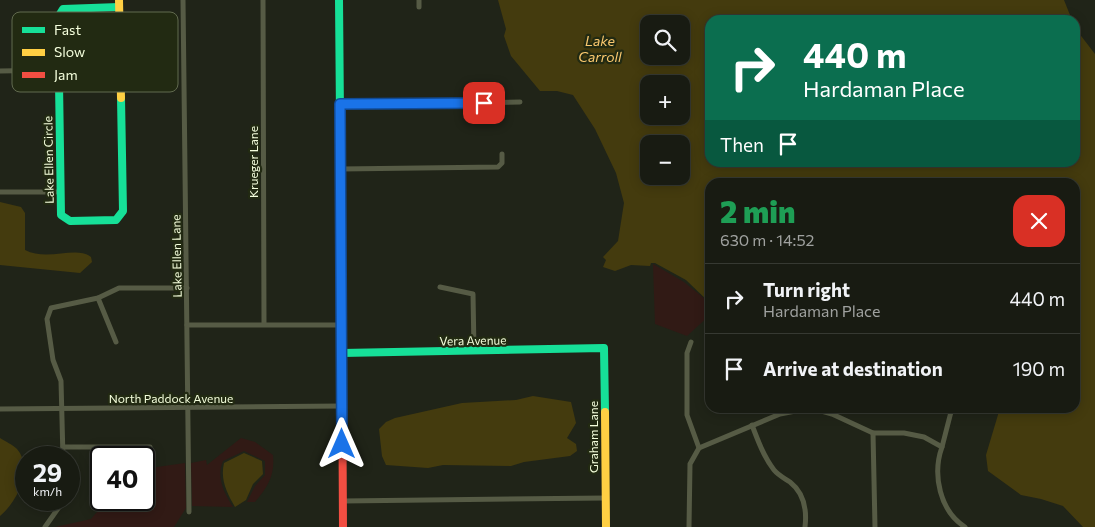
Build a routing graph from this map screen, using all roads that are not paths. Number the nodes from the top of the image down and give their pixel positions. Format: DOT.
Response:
graph roads {
  1 [pos="183,0"];
  2 [pos="262,0"];
  3 [pos="339,0"];
  4 [pos="419,0"];
  5 [pos="119,4"];
  6 [pos="419,7"];
  7 [pos="61,12"];
  8 [pos="58,92"];
  9 [pos="121,92"];
  10 [pos="520,102"];
  11 [pos="340,104"];
  12 [pos="502,154"];
  13 [pos="340,168"];
  14 [pos="0,192"];
  15 [pos="60,192"];
  16 [pos="440,287"];
  17 [pos="187,288"];
  18 [pos="98,298"];
  19 [pos="264,324"];
  20 [pos="342,325"];
  21 [pos="187,326"];
  22 [pos="116,342"];
  23 [pos="691,342"];
  24 [pos="604,348"];
  25 [pos="474,351"];
  26 [pos="342,353"];
  27 [pos="342,406"];
  28 [pos="62,408"];
  29 [pos="188,408"];
  30 [pos="0,409"];
  31 [pos="785,413"];
  32 [pos="828,413"];
  33 [pos="951,413"];
  34 [pos="752,425"];
  35 [pos="873,433"];
  36 [pos="63,446"];
  37 [pos="942,447"];
  38 [pos="699,448"];
  39 [pos="605,498"];
  40 [pos="342,501"];
  41 [pos="56,511"];
  42 [pos="189,512"];
  43 [pos="45,527"];
  44 [pos="343,527"];
  45 [pos="606,527"];
  46 [pos="689,527"];
  47 [pos="805,527"];
  48 [pos="875,527"];
  49 [pos="965,527"];
  1 -- 17 [label="street, Lake Ellen Lane"];
  2 -- 19 [label="street, Krueger Lane"];
  3 -- 11 [label="street"];
  4 -- 6 [label="street"];
  5 -- 7 [label="street, Lake Ellen Circle"];
  8 -- 15 [label="street, Lake Ellen Circle"];
  9 -- 15 [label="street, Lake Ellen Circle"];
  10 -- 11 [label="street"];
  11 -- 13 [label="street"];
  12 -- 13 [label="street"];
  13 -- 20 [label="street"];
  14 -- 15 [label="street"];
  16 -- 25 [label="street"];
  17 -- 18 [label="street"];
  17 -- 21 [label="street, Lake Ellen Lane"];
  18 -- 22 [label="street"];
  18 -- 28 [label="street"];
  19 -- 20 [label="street"];
  19 -- 21 [label="street"];
  20 -- 26 [label="street"];
  21 -- 29 [label="street, Lake Ellen Lane"];
  23 -- 38 [label="street"];
  24 -- 25 [label="street, Vera Avenue"];
  24 -- 39 [label="street, Graham Lane"];
  25 -- 26 [label="street, Vera Avenue"];
  26 -- 27 [label="street"];
  27 -- 29 [label="street, North Paddock Avenue"];
  27 -- 40 [label="street"];
  28 -- 29 [label="street, North Paddock Avenue"];
  28 -- 30 [label="street, North Paddock Avenue"];
  28 -- 36 [label="street"];
  29 -- 42 [label="street, Lake Ellen Lane"];
  31 -- 34 [label="street"];
  32 -- 35 [label="street"];
  33 -- 37 [label="street"];
  34 -- 38 [label="street"];
  34 -- 47 [label="street"];
  35 -- 37 [label="street"];
  35 -- 48 [label="street"];
  37 -- 49 [label="street"];
  38 -- 46 [label="street"];
  39 -- 40 [label="street"];
  39 -- 45 [label="street, Graham Lane"];
  40 -- 44 [label="street"];
  41 -- 43 [label="street"];
}
